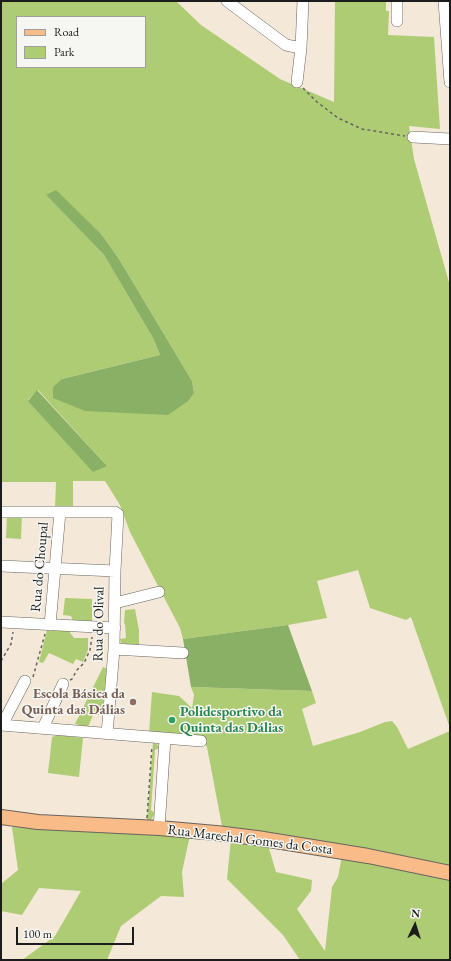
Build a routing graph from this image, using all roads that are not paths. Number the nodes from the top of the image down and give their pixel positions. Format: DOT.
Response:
graph roads {
  1 [pos="227,1"];
  2 [pos="302,1"];
  3 [pos="397,1"];
  4 [pos="444,1"];
  5 [pos="236,5"];
  6 [pos="397,21"];
  7 [pos="301,48"];
  8 [pos="449,55"];
  9 [pos="297,82"];
  10 [pos="450,82"];
  11 [pos="413,137"];
  12 [pos="450,139"];
  13 [pos="1,512"];
  14 [pos="60,512"];
  15 [pos="1,566"];
  16 [pos="56,568"];
  17 [pos="115,571"];
  18 [pos="159,592"];
  19 [pos="115,602"];
  20 [pos="1,622"];
  21 [pos="49,625"];
  22 [pos="114,628"];
  23 [pos="114,649"];
  24 [pos="183,653"];
  25 [pos="25,681"];
  26 [pos="63,684"];
  27 [pos="2,725"];
  28 [pos="43,728"];
  29 [pos="107,734"];
  30 [pos="165,739"];
  31 [pos="201,742"];
  32 [pos="1,817"];
  33 [pos="152,828"];
  34 [pos="450,873"];
  1 -- 5 [label="street"];
  2 -- 7 [label="street"];
  3 -- 6 [label="street"];
  4 -- 8 [label="street"];
  5 -- 7 [label="street"];
  7 -- 9 [label="street"];
  8 -- 10 [label="street"];
  11 -- 12 [label="street"];
  13 -- 14 [label="street"];
  14 -- 16 [label="street, Rua do Choupal"];
  14 -- 17 [label="street, Rua do Olival"];
  15 -- 16 [label="street"];
  16 -- 17 [label="street"];
  16 -- 21 [label="street, Rua do Choupal"];
  17 -- 19 [label="street, Rua do Olival"];
  18 -- 19 [label="street"];
  19 -- 22 [label="street, Rua do Olival"];
  20 -- 21 [label="street"];
  21 -- 22 [label="street"];
  22 -- 23 [label="street, Rua do Olival"];
  23 -- 24 [label="street"];
  23 -- 29 [label="street, Rua do Olival"];
  25 -- 27 [label="street"];
  26 -- 28 [label="street"];
  27 -- 28 [label="street"];
  28 -- 29 [label="street"];
  29 -- 30 [label="street"];
  30 -- 31 [label="street"];
  30 -- 33 [label="street"];
  32 -- 33 [label="main road, Rua Marechal Gomes da Costa"];
  33 -- 34 [label="main road, Rua Marechal Gomes da Costa"];
}
